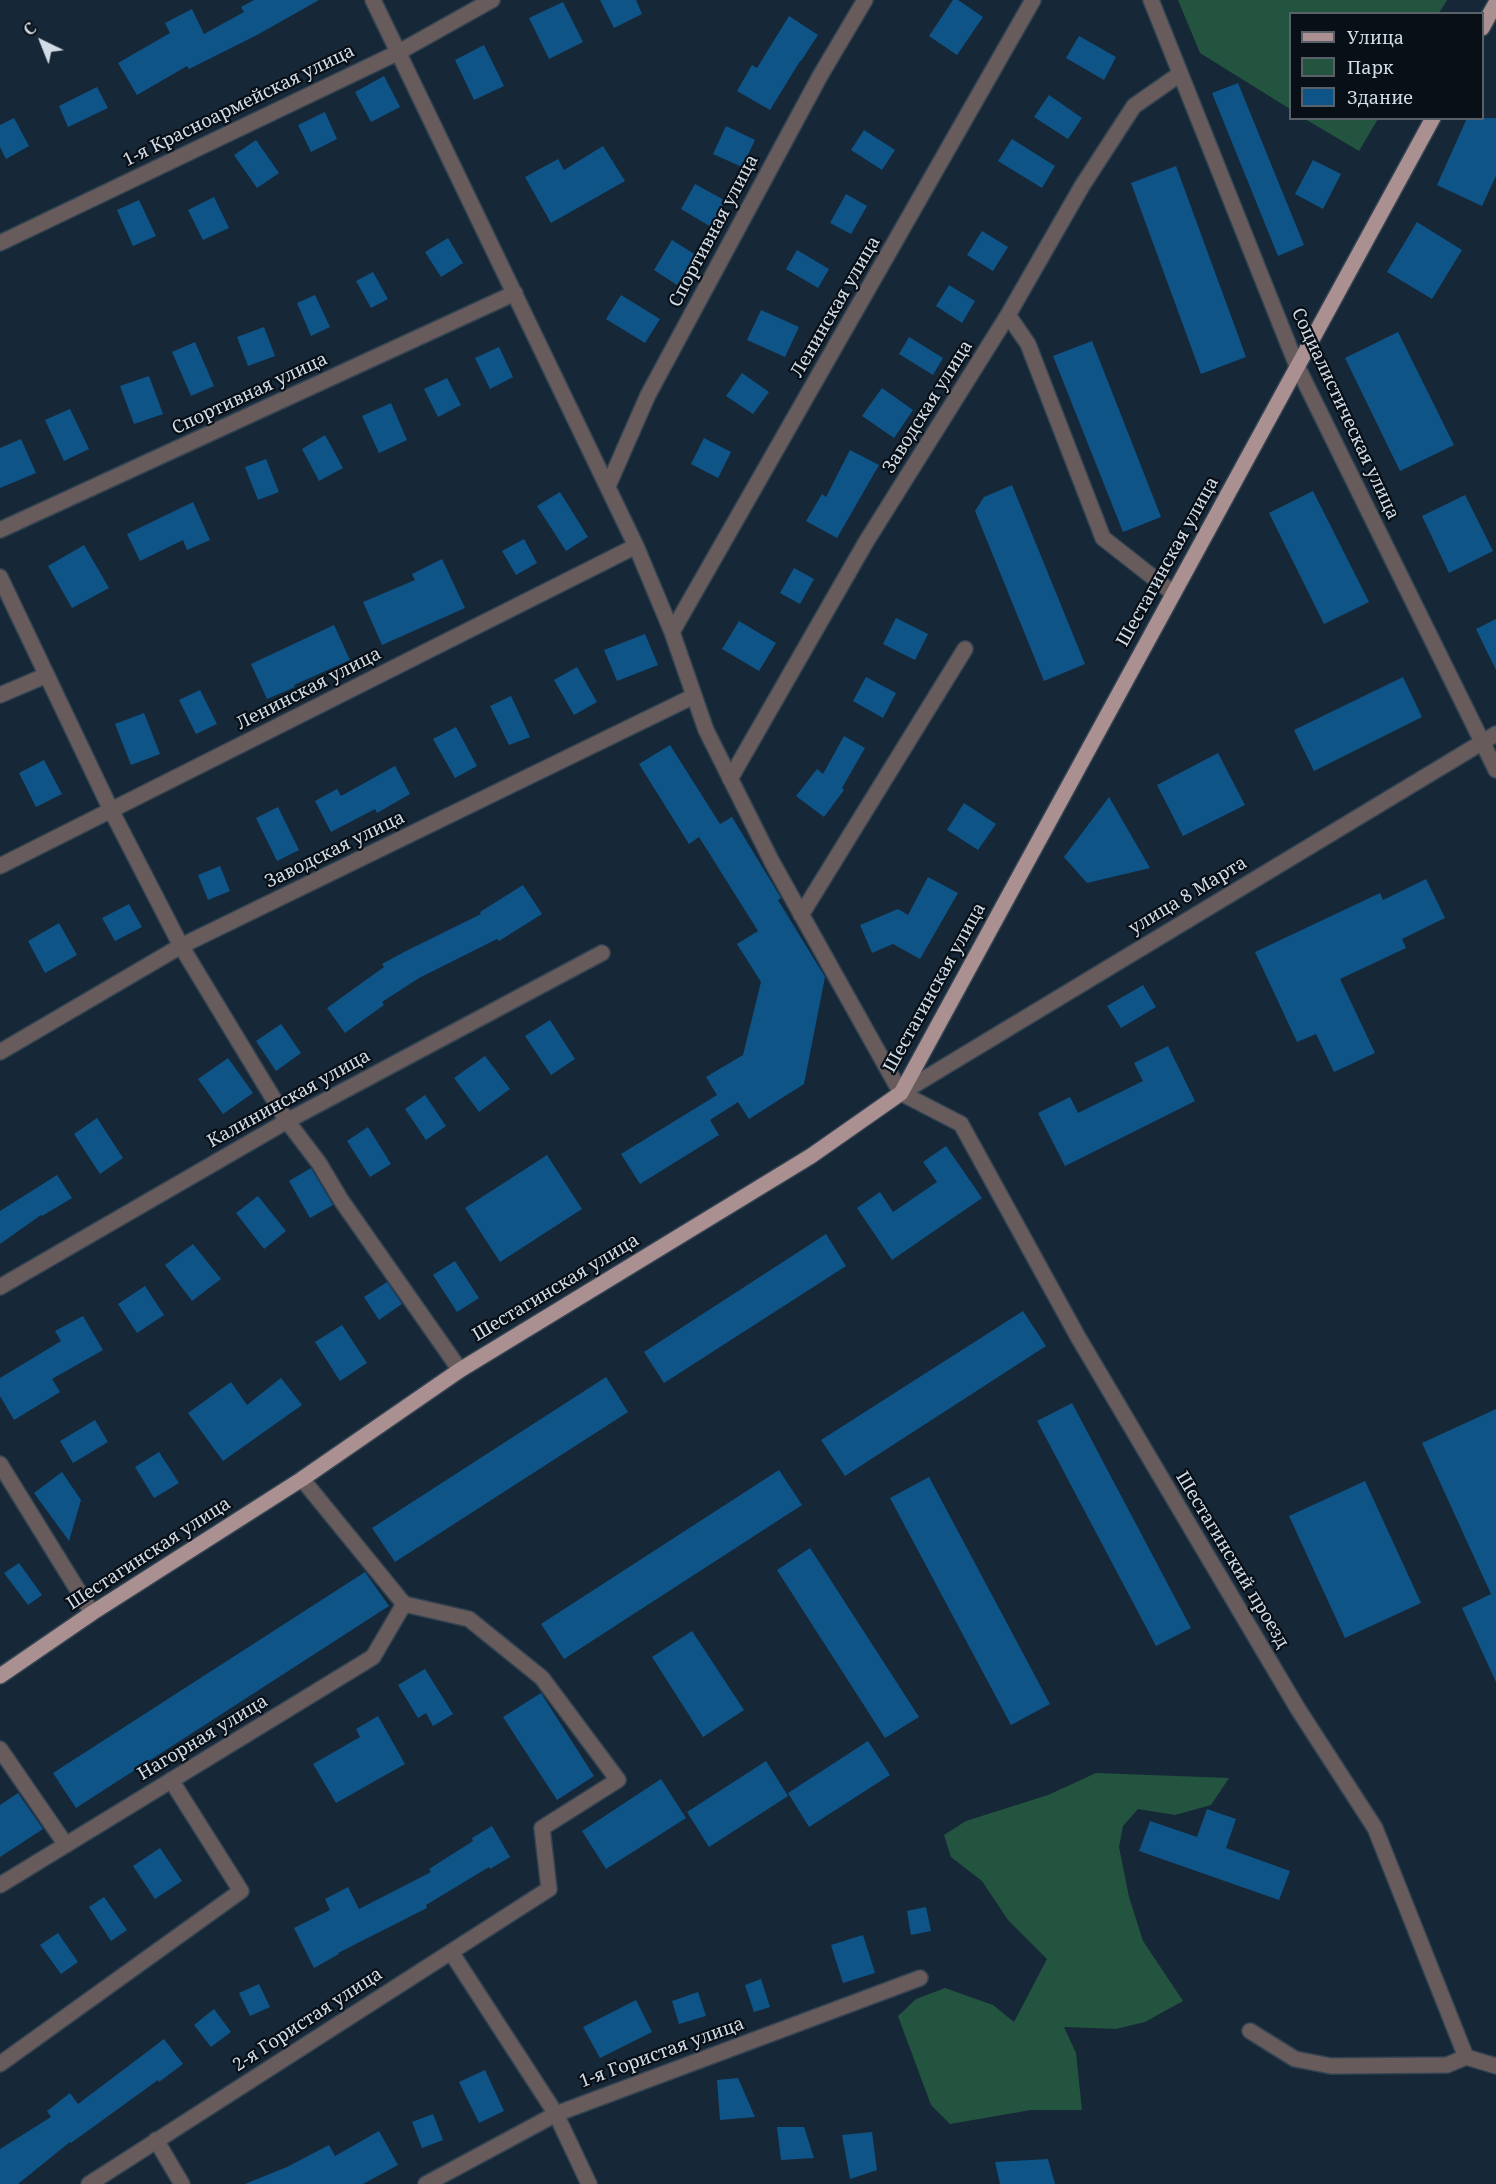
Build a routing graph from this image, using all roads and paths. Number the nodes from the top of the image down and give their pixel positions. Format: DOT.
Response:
graph roads {
  1 [pos="373,0"];
  2 [pos="492,0"];
  3 [pos="865,0"];
  4 [pos="1033,0"];
  5 [pos="1150,0"];
  6 [pos="1496,3"];
  7 [pos="1484,24"];
  8 [pos="399,52"];
  9 [pos="1180,74"];
  10 [pos="1432,120"];
  11 [pos="0,243"];
  12 [pos="515,293"];
  13 [pos="1008,315"];
  14 [pos="1297,366"];
  15 [pos="608,486"];
  16 [pos="0,530"];
  17 [pos="636,546"];
  18 [pos="0,577"];
  19 [pos="1173,593"];
  20 [pos="672,632"];
  21 [pos="965,649"];
  22 [pos="47,675"];
  23 [pos="0,695"];
  24 [pos="694,696"];
  25 [pos="1496,734"];
  26 [pos="1481,742"];
  27 [pos="1496,770"];
  28 [pos="730,778"];
  29 [pos="111,810"];
  30 [pos="0,866"];
  31 [pos="801,915"];
  32 [pos="181,946"];
  33 [pos="602,953"];
  34 [pos="0,1052"];
  35 [pos="901,1093"];
  36 [pos="287,1121"];
  37 [pos="0,1287"];
  38 [pos="460,1370"];
  39 [pos="2,1470"];
  40 [pos="302,1479"];
  41 [pos="404,1604"];
  42 [pos="92,1613"];
  43 [pos="0,1676"];
  44 [pos="0,1749"];
  45 [pos="171,1780"];
  46 [pos="66,1845"];
  47 [pos="0,1885"];
  48 [pos="451,1952"];
  49 [pos="920,1978"];
  50 [pos="1250,2031"];
  51 [pos="1466,2057"];
  52 [pos="0,2064"];
  53 [pos="1496,2066"];
  54 [pos="556,2114"];
  55 [pos="156,2140"];
  56 [pos="89,2184"];
  57 [pos="182,2184"];
  58 [pos="426,2184"];
  59 [pos="590,2184"];
  1 -- 8 [label="street"];
  2 -- 8 [label="street, 1-я Красноармейская улица"];
  3 -- 15 [label="street, Спортивная улица"];
  4 -- 20 [label="street, Ленинская улица"];
  5 -- 9 [label="street, Социалистическая улица"];
  6 -- 7 [label="main road"];
  8 -- 11 [label="street, 1-я Красноармейская улица"];
  8 -- 12 [label="street"];
  9 -- 13 [label="street, Заводская улица"];
  9 -- 14 [label="street, Социалистическая улица"];
  10 -- 14 [label="main road, Шестагинская улица"];
  12 -- 15 [label="street"];
  12 -- 16 [label="street, Спортивная улица"];
  13 -- 19 [label="street"];
  13 -- 28 [label="street, Заводская улица"];
  14 -- 19 [label="main road, Шестагинская улица"];
  14 -- 26 [label="street, Социалистическая улица"];
  15 -- 17 [label="street"];
  17 -- 20 [label="street"];
  17 -- 29 [label="street, Ленинская улица"];
  18 -- 22 [label="street"];
  19 -- 35 [label="main road, Шестагинская улица"];
  20 -- 24 [label="street"];
  21 -- 31 [label="street"];
  22 -- 23 [label="street"];
  22 -- 29 [label="street"];
  24 -- 28 [label="street"];
  24 -- 32 [label="street, Заводская улица"];
  25 -- 26 [label="street, улица 8 Марта"];
  26 -- 27 [label="street, Социалистическая улица"];
  26 -- 35 [label="street, улица 8 Марта"];
  28 -- 31 [label="street"];
  29 -- 30 [label="street, Ленинская улица"];
  29 -- 32 [label="street"];
  31 -- 35 [label="street"];
  32 -- 34 [label="street, Заводская улица"];
  32 -- 36 [label="street"];
  33 -- 36 [label="street, Калининская улица"];
  35 -- 38 [label="main road, Шестагинская улица"];
  35 -- 51 [label="street, Шестагинский проезд"];
  36 -- 37 [label="street, Калининская улица"];
  36 -- 38 [label="street"];
  38 -- 40 [label="main road, Шестагинская улица"];
  39 -- 42 [label="street"];
  40 -- 41 [label="street"];
  40 -- 42 [label="main road, Шестагинская улица"];
  41 -- 45 [label="street, Нагорная улица"];
  41 -- 48 [label="street, 2-я Гористая улица"];
  42 -- 43 [label="main road, Шестагинская улица"];
  44 -- 46 [label="street"];
  45 -- 46 [label="street, Нагорная улица"];
  45 -- 52 [label="street"];
  46 -- 47 [label="street, Нагорная улица"];
  48 -- 54 [label="street"];
  48 -- 55 [label="street, 2-я Гористая улица"];
  49 -- 54 [label="street, 1-я Гористая улица"];
  50 -- 51 [label="street"];
  51 -- 53 [label="street"];
  54 -- 58 [label="street, 1-я Гористая улица"];
  54 -- 59 [label="street"];
  55 -- 56 [label="street, 2-я Гористая улица"];
  55 -- 57 [label="street"];
}
